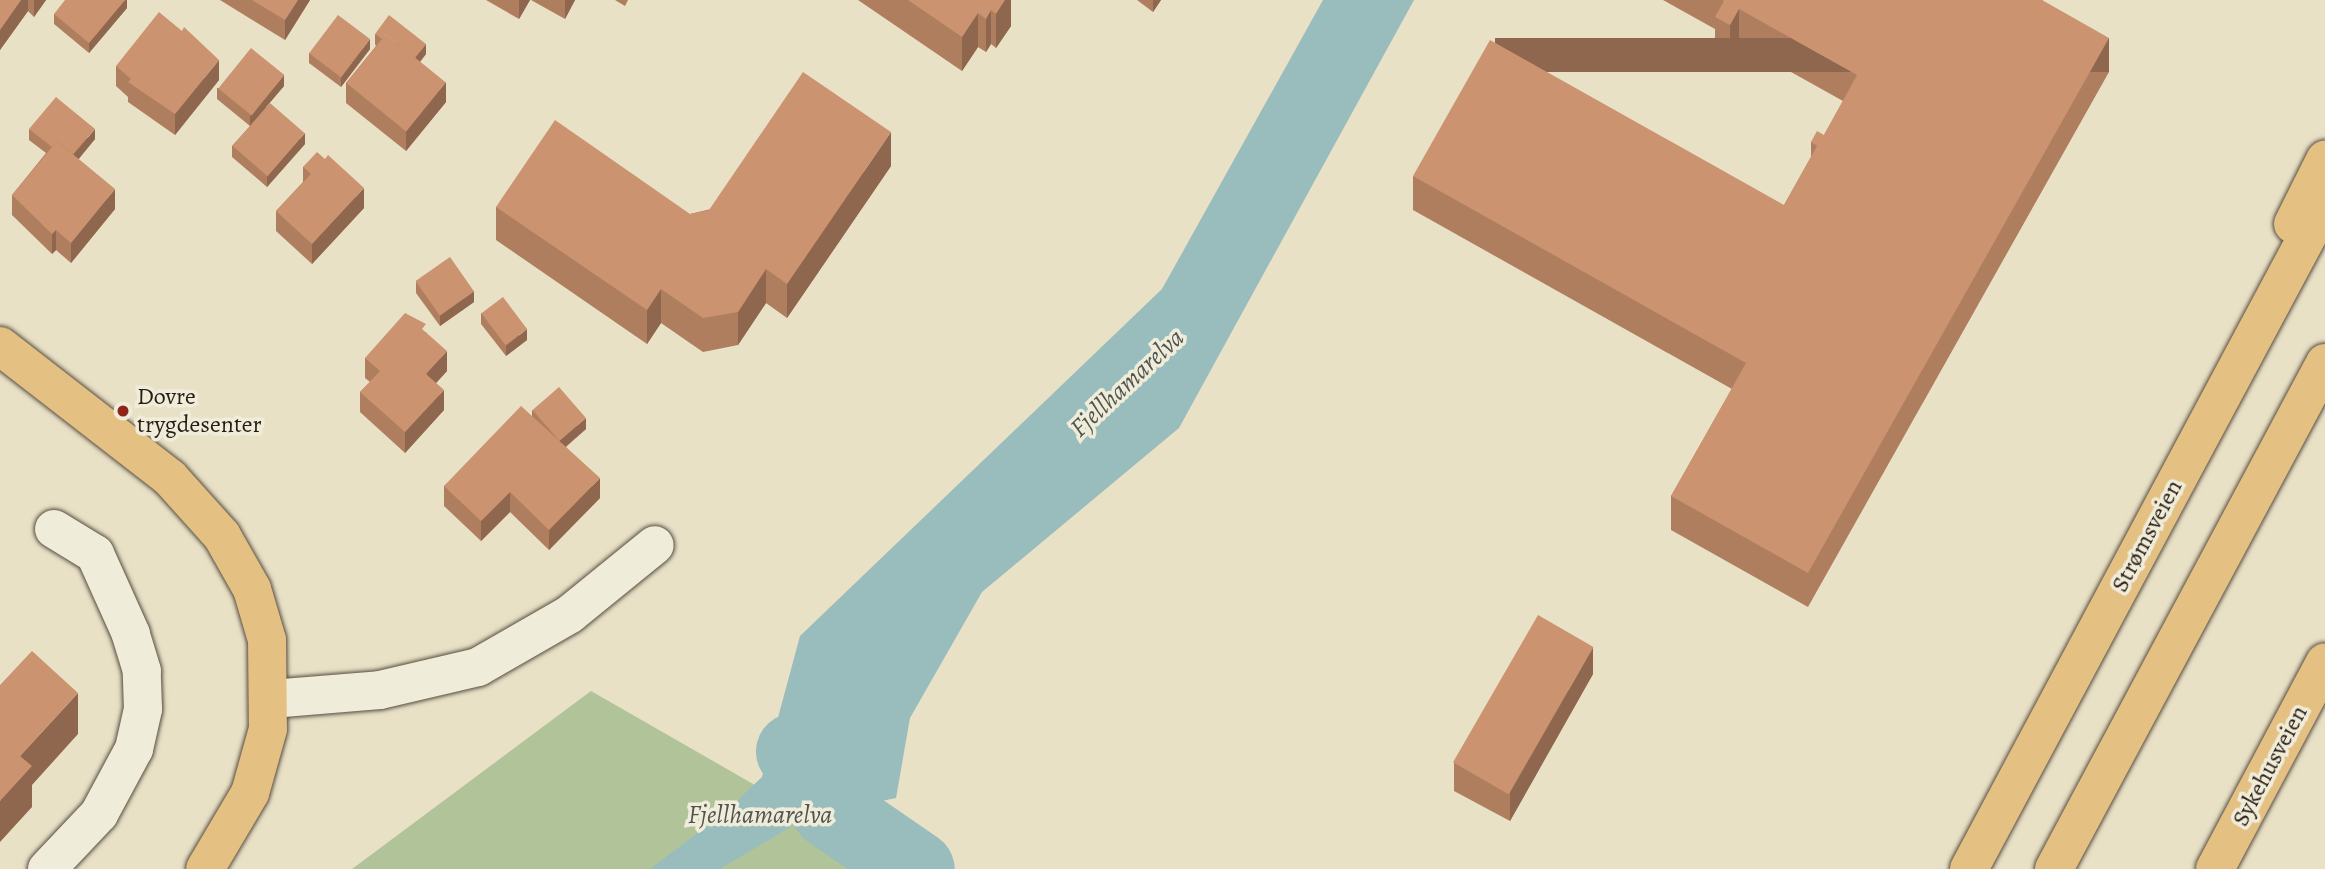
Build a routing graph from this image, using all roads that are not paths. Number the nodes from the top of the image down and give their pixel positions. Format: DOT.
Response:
graph roads {
  1 [pos="2325,160"];
  2 [pos="2325,204"];
  3 [pos="5,359"];
  4 [pos="2325,363"];
  5 [pos="54,529"];
  6 [pos="655,545"];
  7 [pos="2325,662"];
  8 [pos="271,699"];
  9 [pos="2020,774"];
  10 [pos="47,869"];
  11 [pos="205,869"];
  12 [pos="1969,869"];
  13 [pos="2054,869"];
  14 [pos="2214,869"];
  1 -- 9 [label="main road"];
  2 -- 9 [label="main road, Strømsveien"];
  3 -- 8 [label="main road"];
  4 -- 13 [label="main road"];
  5 -- 10 [label="lane"];
  6 -- 8 [label="lane"];
  7 -- 14 [label="main road, Sykehusveien"];
  8 -- 11 [label="main road"];
  9 -- 12 [label="main road, Strømsveien"];
}
